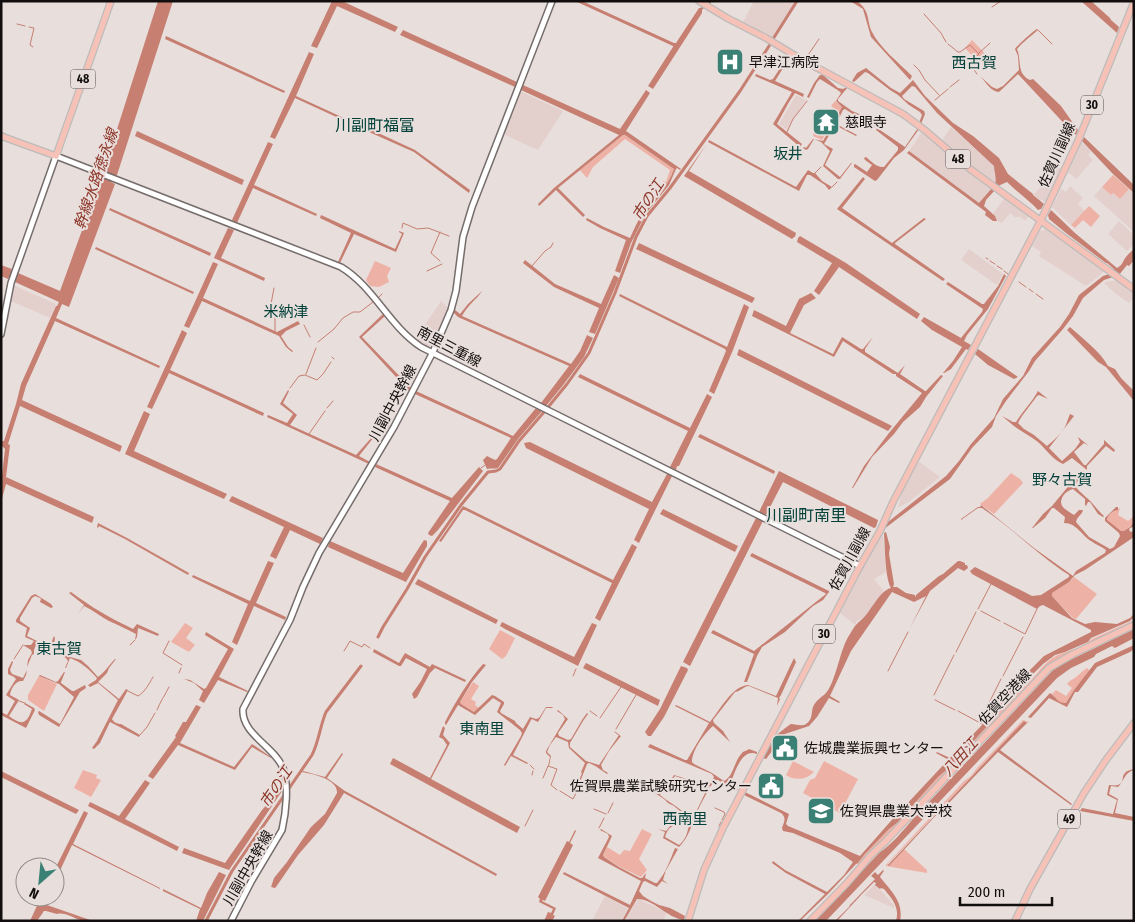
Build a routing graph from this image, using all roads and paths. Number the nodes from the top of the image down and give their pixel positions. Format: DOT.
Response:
graph roads {
  1 [pos="111,1"];
  2 [pos="552,1"];
  3 [pos="698,1"];
  4 [pos="1134,2"];
  5 [pos="1,136"];
  6 [pos="56,156"];
  7 [pos="1042,217"];
  8 [pos="1134,290"];
  9 [pos="1,334"];
  10 [pos="432,352"];
  11 [pos="860,566"];
  12 [pos="1134,624"];
  13 [pos="1134,723"];
  14 [pos="231,921"];
  15 [pos="688,921"];
  16 [pos="810,921"];
  17 [pos="1014,921"];
  1 -- 6 [label="main road, 48"];
  2 -- 10 [label="street, 川副中央幹線"];
  3 -- 7 [label="main road, 48"];
  4 -- 7 [label="main road, 佐賀川副線 / 30"];
  5 -- 6 [label="main road"];
  6 -- 9 [label="street"];
  6 -- 10 [label="street, 南里三重線"];
  7 -- 8 [label="main road, 48"];
  7 -- 11 [label="main road, 佐賀川副線 / 30"];
  10 -- 11 [label="street, 南里三重線"];
  10 -- 14 [label="street, 川副中央幹線"];
  11 -- 15 [label="main road, 佐賀川副線 / 30"];
  12 -- 16 [label="main road, 佐賀空港線"];
  13 -- 17 [label="main road, 49"];
}
